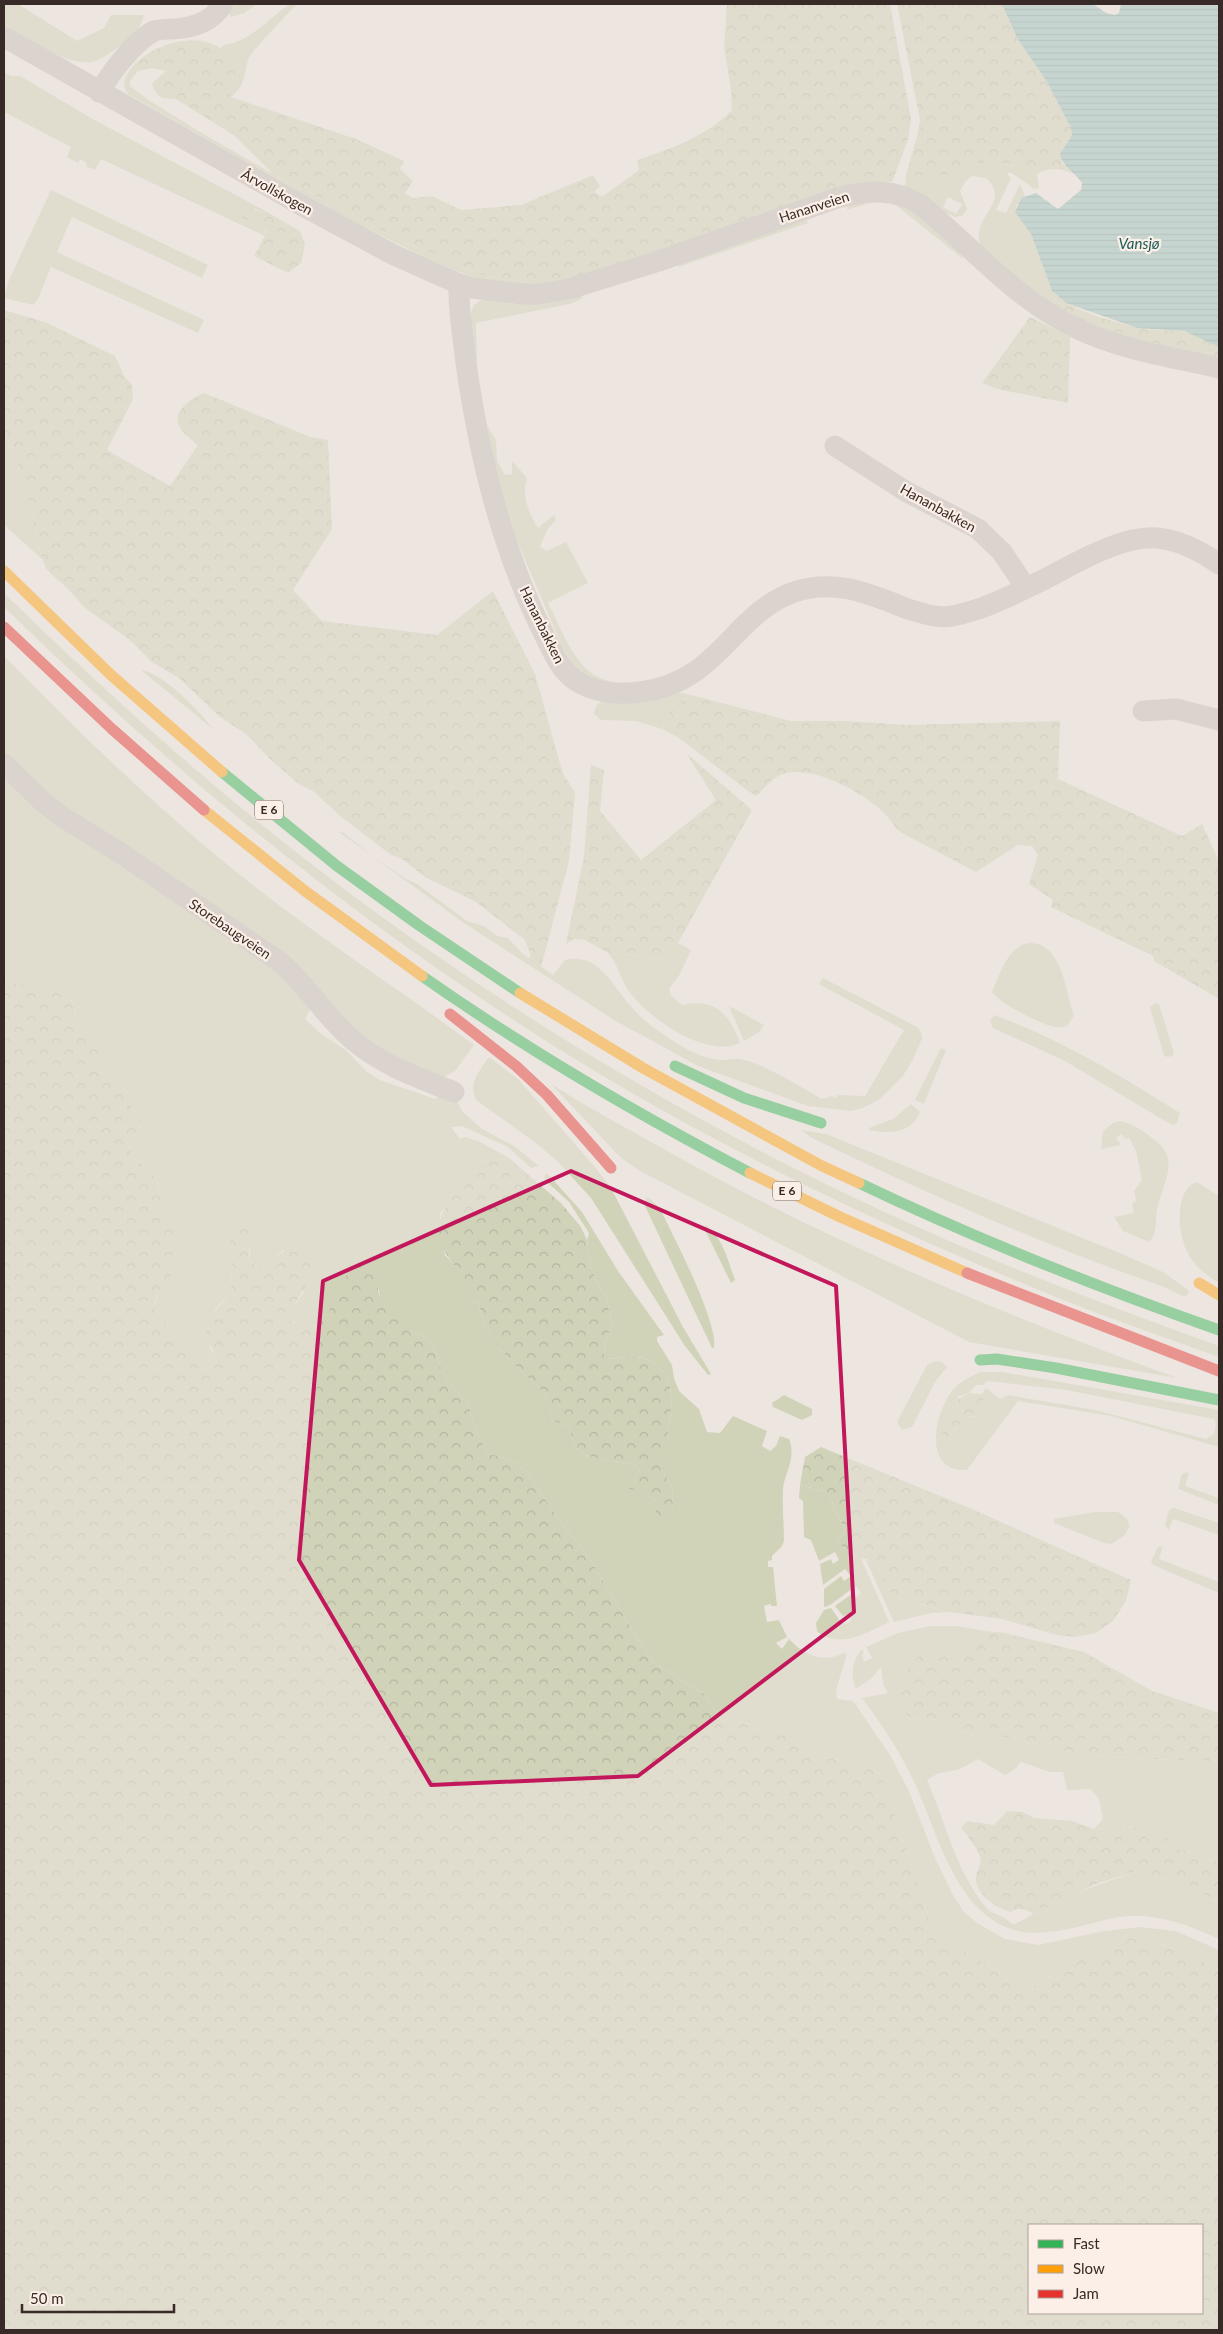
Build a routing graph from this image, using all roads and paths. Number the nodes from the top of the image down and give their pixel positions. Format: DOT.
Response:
graph roads {
  1 [pos="223,4"];
  2 [pos="4,37"];
  3 [pos="99,92"];
  4 [pos="458,284"];
  5 [pos="1219,368"];
  6 [pos="835,446"];
  7 [pos="1219,564"];
  8 [pos="4,571"];
  9 [pos="1026,588"];
  10 [pos="4,627"];
  11 [pos="1143,712"];
  12 [pos="1219,720"];
  13 [pos="4,764"];
  14 [pos="386,950"];
  15 [pos="401,974"];
  16 [pos="530,1000"];
  17 [pos="553,1001"];
  18 [pos="438,1005"];
  19 [pos="666,1062"];
  20 [pos="454,1092"];
  21 [pos="821,1123"];
  22 [pos="611,1168"];
  23 [pos="1199,1283"];
  24 [pos="1219,1295"];
  25 [pos="1219,1330"];
  26 [pos="980,1360"];
  27 [pos="1219,1371"];
  28 [pos="1219,1400"];
  1 -- 3 [label="street"];
  2 -- 3 [label="street, Årvollskogen"];
  3 -- 4 [label="street, Årvollskogen"];
  4 -- 5 [label="street, Hananveien"];
  4 -- 9 [label="street, Hananbakken"];
  6 -- 9 [label="street, Hananbakken"];
  7 -- 9 [label="street, Hananbakken"];
  8 -- 16 [label="highway, E 6"];
  10 -- 14 [label="highway, E 6"];
  11 -- 12 [label="street"];
  13 -- 20 [label="street, Storebaugveien"];
  14 -- 15 [label="highway, E 6"];
  14 -- 27 [label="highway, E 6"];
  16 -- 17 [label="highway"];
  16 -- 25 [label="highway, E 6"];
  18 -- 22 [label="highway"];
  19 -- 21 [label="highway"];
  23 -- 24 [label="highway"];
  26 -- 28 [label="highway"];
}
